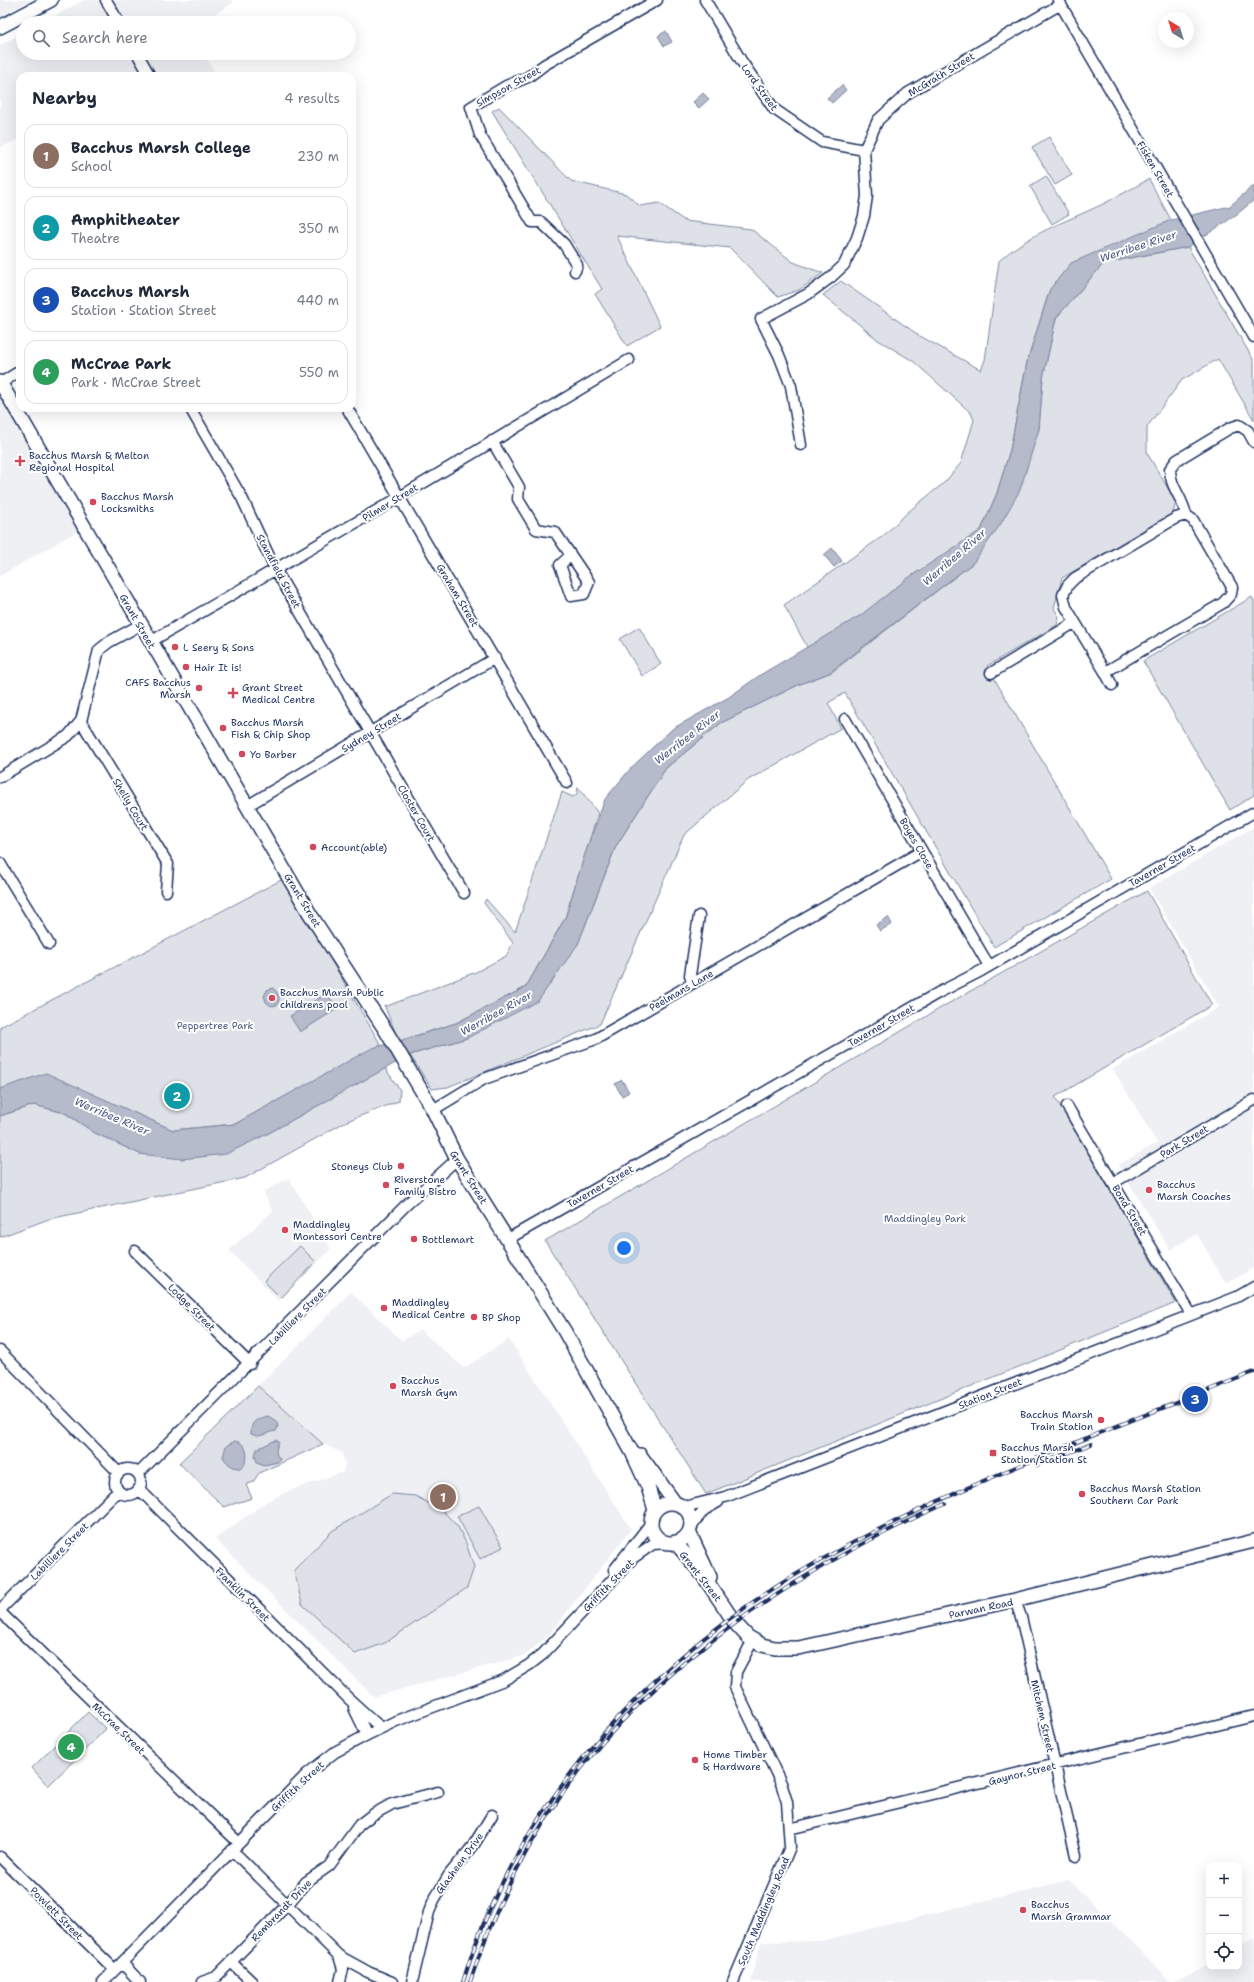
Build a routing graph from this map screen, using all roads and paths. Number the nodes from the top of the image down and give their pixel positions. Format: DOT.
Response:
graph roads {
  1 [pos="50,0"];
  2 [pos="106,0"];
  3 [pos="657,0"];
  4 [pos="705,0"];
  5 [pos="1059,2"];
  6 [pos="20,16"];
  7 [pos="116,16"];
  8 [pos="16,18"];
  9 [pos="0,27"];
  10 [pos="141,60"];
  11 [pos="148,72"];
  12 [pos="864,150"];
  13 [pos="575,271"];
  14 [pos="1254,337"];
  15 [pos="629,360"];
  16 [pos="16,373"];
  17 [pos="0,383"];
  18 [pos="16,411"];
  19 [pos="17,412"];
  20 [pos="192,412"];
  21 [pos="349,412"];
  22 [pos="492,442"];
  23 [pos="1254,442"];
  24 [pos="801,445"];
  25 [pos="400,496"];
  26 [pos="1186,515"];
  27 [pos="570,556"];
  28 [pos="275,569"];
  29 [pos="1074,623"];
  30 [pos="140,625"];
  31 [pos="150,642"];
  32 [pos="496,658"];
  33 [pos="1105,672"];
  34 [pos="991,673"];
  35 [pos="1112,685"];
  36 [pos="845,719"];
  37 [pos="81,721"];
  38 [pos="371,732"];
  39 [pos="0,777"];
  40 [pos="568,783"];
  41 [pos="247,806"];
  42 [pos="1254,812"];
  43 [pos="922,851"];
  44 [pos="0,863"];
  45 [pos="166,891"];
  46 [pos="464,893"];
  47 [pos="699,916"];
  48 [pos="49,944"];
  49 [pos="988,966"];
  50 [pos="692,983"];
  51 [pos="1254,1100"];
  52 [pos="1067,1106"];
  53 [pos="432,1110"];
  54 [pos="457,1160"];
  55 [pos="1113,1183"];
  56 [pos="508,1239"];
  57 [pos="135,1251"];
  58 [pos="1254,1287"];
  59 [pos="1191,1314"];
  60 [pos="0,1351"];
  61 [pos="250,1364"];
  62 [pos="611,1414"];
  63 [pos="119,1473"];
  64 [pos="138,1474"];
  65 [pos="139,1489"];
  66 [pos="118,1491"];
  67 [pos="725,1498"];
  68 [pos="680,1505"];
  69 [pos="655,1510"];
  70 [pos="651,1523"];
  71 [pos="690,1529"];
  72 [pos="1254,1541"];
  73 [pos="672,1543"];
  74 [pos="1014,1600"];
  75 [pos="723,1604"];
  76 [pos="1,1608"];
  77 [pos="555,1640"];
  78 [pos="753,1640"];
  79 [pos="348,1698"];
  80 [pos="1254,1716"];
  81 [pos="382,1728"];
  82 [pos="367,1735"];
  83 [pos="1055,1765"];
  84 [pos="438,1792"];
  85 [pos="492,1815"];
  86 [pos="789,1829"];
  87 [pos="236,1847"];
  88 [pos="0,1856"];
  89 [pos="1076,1856"];
  90 [pos="288,1904"];
  91 [pos="339,1956"];
  92 [pos="230,1962"];
  93 [pos="118,1966"];
  94 [pos="103,1982"];
  95 [pos="140,1982"];
  96 [pos="202,1982"];
  97 [pos="252,1982"];
  98 [pos="340,1982"];
  99 [pos="392,1982"];
  100 [pos="412,1982"];
  101 [pos="733,1982"];
  1 -- 6 [label="main road"];
  2 -- 7 [label="street"];
  3 -- 13 [label="street, Simpson Street"];
  4 -- 12 [label="street, Lord Street"];
  5 -- 12 [label="street, McGrath Street"];
  5 -- 14 [label="street, Fisken Street"];
  8 -- 9 [label="main road"];
  10 -- 11 [label="street"];
  12 -- 24 [label="street, McGrath Street"];
  15 -- 22 [label="street, Pilmer Street"];
  16 -- 17 [label="street"];
  17 -- 18 [label="main road, Grant Street"];
  19 -- 30 [label="main road, Grant Street"];
  20 -- 28 [label="street, Standfield Street"];
  21 -- 25 [label="street, Graham Street"];
  22 -- 25 [label="street, Pilmer Street"];
  22 -- 27 [label="street"];
  23 -- 26 [label="street"];
  25 -- 28 [label="street, Pilmer Street"];
  25 -- 32 [label="street, Graham Street"];
  26 -- 29 [label="street"];
  26 -- 33 [label="street"];
  28 -- 31 [label="street, Pilmer Street"];
  28 -- 38 [label="street, Standfield Street"];
  29 -- 33 [label="street"];
  29 -- 34 [label="street"];
  30 -- 31 [label="main road, Grant Street"];
  30 -- 37 [label="street"];
  31 -- 41 [label="main road, Grant Street"];
  32 -- 38 [label="street, Sydney Street"];
  32 -- 40 [label="street, Graham Street"];
  33 -- 35 [label="street"];
  36 -- 43 [label="street, Boyes Close"];
  37 -- 39 [label="street"];
  37 -- 45 [label="street, Shelly Court"];
  38 -- 41 [label="street, Sydney Street"];
  38 -- 46 [label="street, Closter Court"];
  41 -- 53 [label="main road, Grant Street"];
  42 -- 49 [label="street, Taverner Street"];
  43 -- 49 [label="street, Boyes Close"];
  43 -- 50 [label="street, Peelmans Lane"];
  44 -- 48 [label="street"];
  47 -- 50 [label="street"];
  49 -- 56 [label="street, Taverner Street"];
  50 -- 53 [label="street, Peelmans Lane"];
  51 -- 55 [label="street, Park Street"];
  52 -- 55 [label="street, Bond Street"];
  53 -- 54 [label="main road, Grant Street"];
  54 -- 56 [label="main road, Grant Street"];
  54 -- 61 [label="street, Labilliere Street"];
  55 -- 59 [label="street, Bond Street"];
  56 -- 62 [label="main road, Grant Street"];
  57 -- 61 [label="street, Lodge Street"];
  58 -- 59 [label="street, Station Street"];
  59 -- 67 [label="street, Station Street"];
  60 -- 63 [label="street"];
  61 -- 64 [label="street, Labilliere Street"];
  62 -- 68 [label="main road, Grant Street"];
  62 -- 69 [label="main road, Grant Street"];
  63 -- 64 [label="street"];
  63 -- 66 [label="street"];
  64 -- 65 [label="street"];
  65 -- 66 [label="street"];
  65 -- 79 [label="street, Franklin Street"];
  66 -- 76 [label="street, Labilliere Street"];
  67 -- 68 [label="street, Station Street"];
  67 -- 71 [label="street, Station Street"];
  68 -- 69 [label="main road"];
  68 -- 71 [label="main road"];
  69 -- 70 [label="main road"];
  70 -- 73 [label="main road"];
  70 -- 77 [label="street, Griffith Street"];
  71 -- 73 [label="main road"];
  71 -- 75 [label="main road, Grant Street"];
  72 -- 74 [label="main road, Parwan Road"];
  73 -- 75 [label="main road, Grant Street"];
  73 -- 77 [label="street, Griffith Street"];
  74 -- 78 [label="main road, Parwan Road"];
  74 -- 83 [label="street, Mitchem Street"];
  75 -- 78 [label="main road, Parwan Road"];
  76 -- 87 [label="street, McCrae Street"];
  77 -- 81 [label="street, Griffith Street"];
  78 -- 86 [label="street, South Maddingley Road"];
  79 -- 81 [label="street, Franklin Street"];
  79 -- 82 [label="street, Franklin Street"];
  80 -- 83 [label="street, Gaynor Street"];
  81 -- 82 [label="street, Griffith Street"];
  82 -- 87 [label="street, Griffith Street"];
  83 -- 86 [label="street, Gaynor Street"];
  83 -- 89 [label="street, Mitchem Street"];
  84 -- 90 [label="street, Rembrandt Drive"];
  85 -- 100 [label="street, Glasheen Drive"];
  86 -- 101 [label="street, South Maddingley Road"];
  87 -- 90 [label="street, McCrae Street"];
  87 -- 93 [label="street, Griffith Street"];
  88 -- 93 [label="street, Powlett Street"];
  90 -- 91 [label="street, McCrae Street"];
  90 -- 92 [label="street, Rembrandt Drive"];
  91 -- 98 [label="street"];
  91 -- 99 [label="street, McCrae Street"];
  92 -- 96 [label="street, Rembrandt Drive"];
  92 -- 97 [label="street"];
  93 -- 94 [label="street, Griffith Street"];
  93 -- 95 [label="street, Powlett Street"];
}
